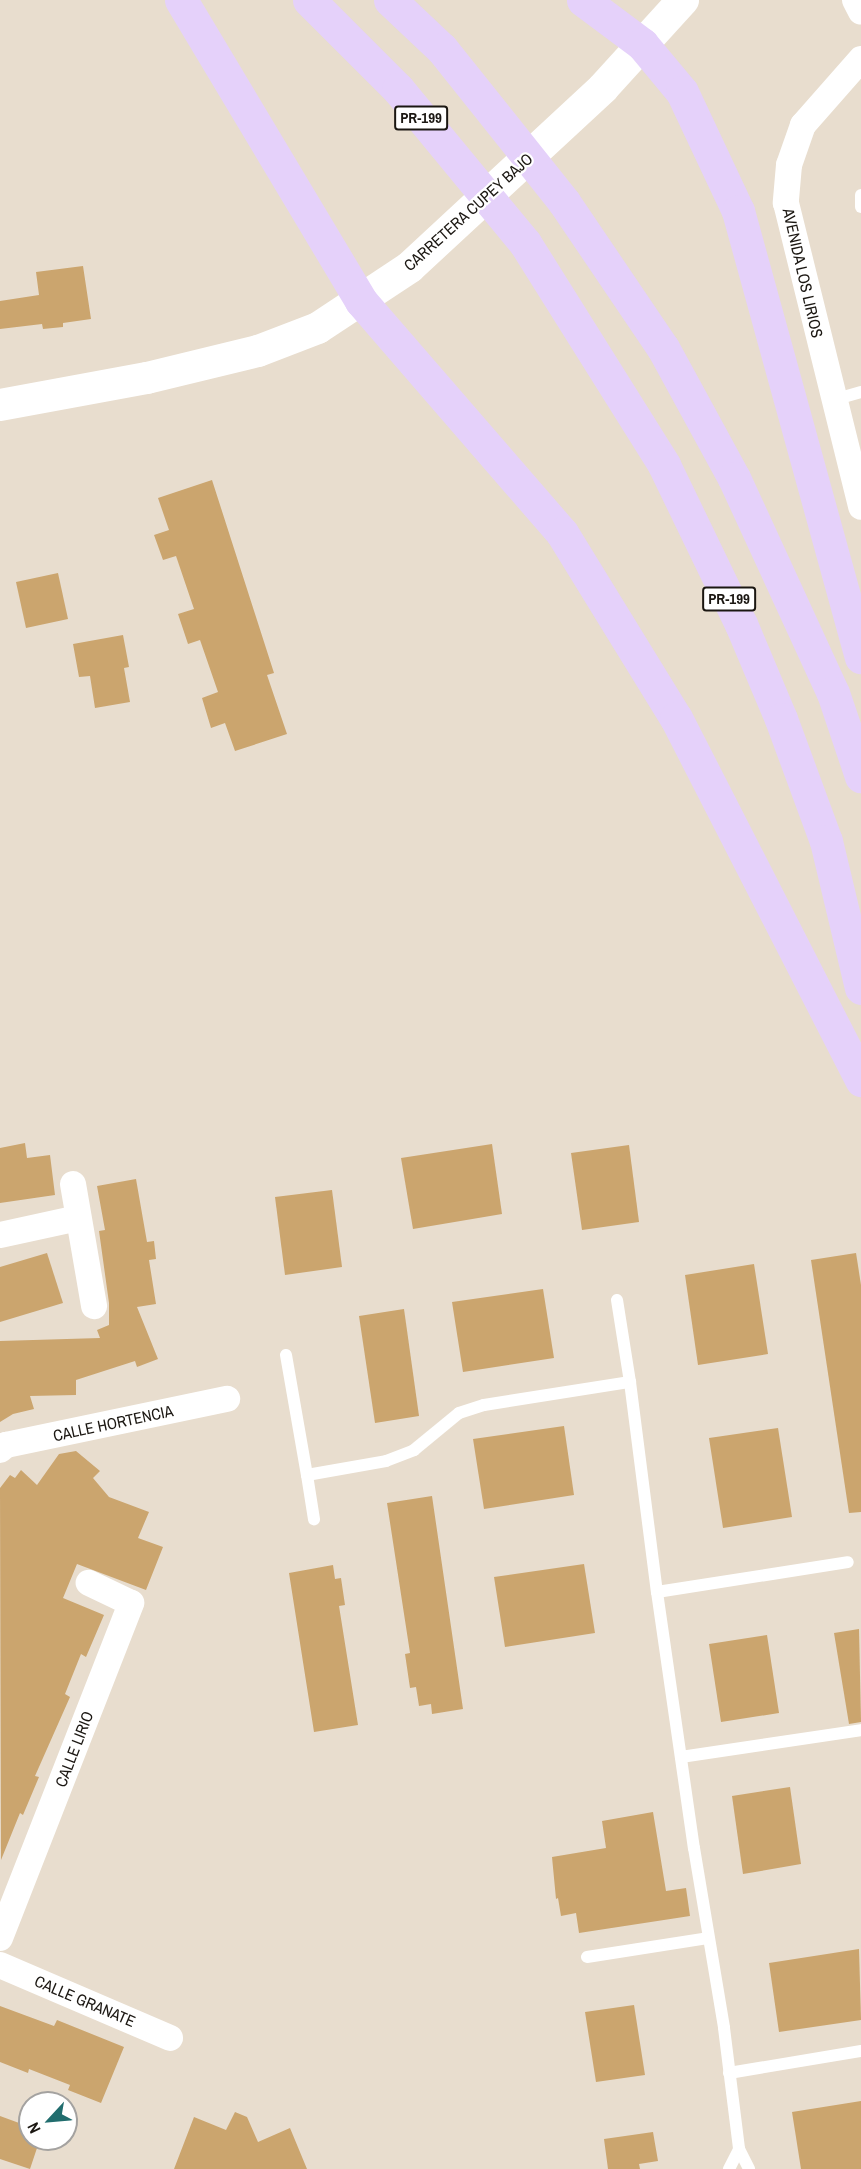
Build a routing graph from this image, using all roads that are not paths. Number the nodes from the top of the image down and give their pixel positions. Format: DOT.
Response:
graph roads {
  1 [pos="181,0"];
  2 [pos="309,0"];
  3 [pos="390,0"];
  4 [pos="583,0"];
  5 [pos="683,0"];
  6 [pos="855,0"];
  7 [pos="861,12"];
  8 [pos="642,44"];
  9 [pos="861,59"];
  10 [pos="861,195"];
  11 [pos="861,207"];
  12 [pos="361,301"];
  13 [pos="861,392"];
  14 [pos="833,400"];
  15 [pos="0,405"];
  16 [pos="861,507"];
  17 [pos="861,657"];
  18 [pos="861,776"];
  19 [pos="861,988"];
  20 [pos="861,1080"];
  21 [pos="73,1184"];
  22 [pos="78,1218"];
  23 [pos="0,1235"];
  24 [pos="617,1300"];
  25 [pos="94,1306"];
  26 [pos="286,1355"];
  27 [pos="630,1382"];
  28 [pos="227,1399"];
  29 [pos="0,1450"];
  30 [pos="307,1475"];
  31 [pos="314,1519"];
  32 [pos="848,1562"];
  33 [pos="89,1583"];
  34 [pos="657,1592"];
  35 [pos="861,1730"];
  36 [pos="681,1757"];
  37 [pos="0,1938"];
  38 [pos="708,1938"];
  39 [pos="587,1957"];
  40 [pos="0,1965"];
  41 [pos="170,2038"];
  42 [pos="861,2051"];
  43 [pos="729,2073"];
  44 [pos="739,2149"];
  45 [pos="729,2169"];
  46 [pos="749,2169"];
  1 -- 12 [label="main road"];
  2 -- 19 [label="main road, PR-199"];
  3 -- 18 [label="main road"];
  4 -- 8 [label="main road"];
  5 -- 8 [label="street, CARRETERA CUPEY BAJO"];
  6 -- 7 [label="street"];
  8 -- 12 [label="street, CARRETERA CUPEY BAJO"];
  8 -- 17 [label="main road"];
  9 -- 14 [label="street, AVENIDA LOS LIRIOS"];
  10 -- 11 [label="lane"];
  12 -- 15 [label="street, CARRETERA CUPEY BAJO"];
  12 -- 20 [label="main road"];
  13 -- 14 [label="lane"];
  14 -- 16 [label="street, AVENIDA LOS LIRIOS"];
  21 -- 22 [label="street"];
  22 -- 23 [label="street"];
  22 -- 25 [label="street"];
  24 -- 27 [label="lane"];
  26 -- 30 [label="lane"];
  27 -- 30 [label="lane"];
  27 -- 34 [label="lane"];
  28 -- 29 [label="street, CALLE HORTENCIA"];
  30 -- 31 [label="lane"];
  32 -- 34 [label="lane"];
  33 -- 37 [label="street, CALLE LIRIO"];
  34 -- 36 [label="lane"];
  35 -- 36 [label="lane"];
  36 -- 38 [label="lane"];
  38 -- 39 [label="lane"];
  38 -- 43 [label="lane"];
  40 -- 41 [label="street, CALLE GRANATE"];
  42 -- 43 [label="lane"];
  43 -- 44 [label="lane"];
  44 -- 45 [label="lane"];
  44 -- 46 [label="lane"];
}
